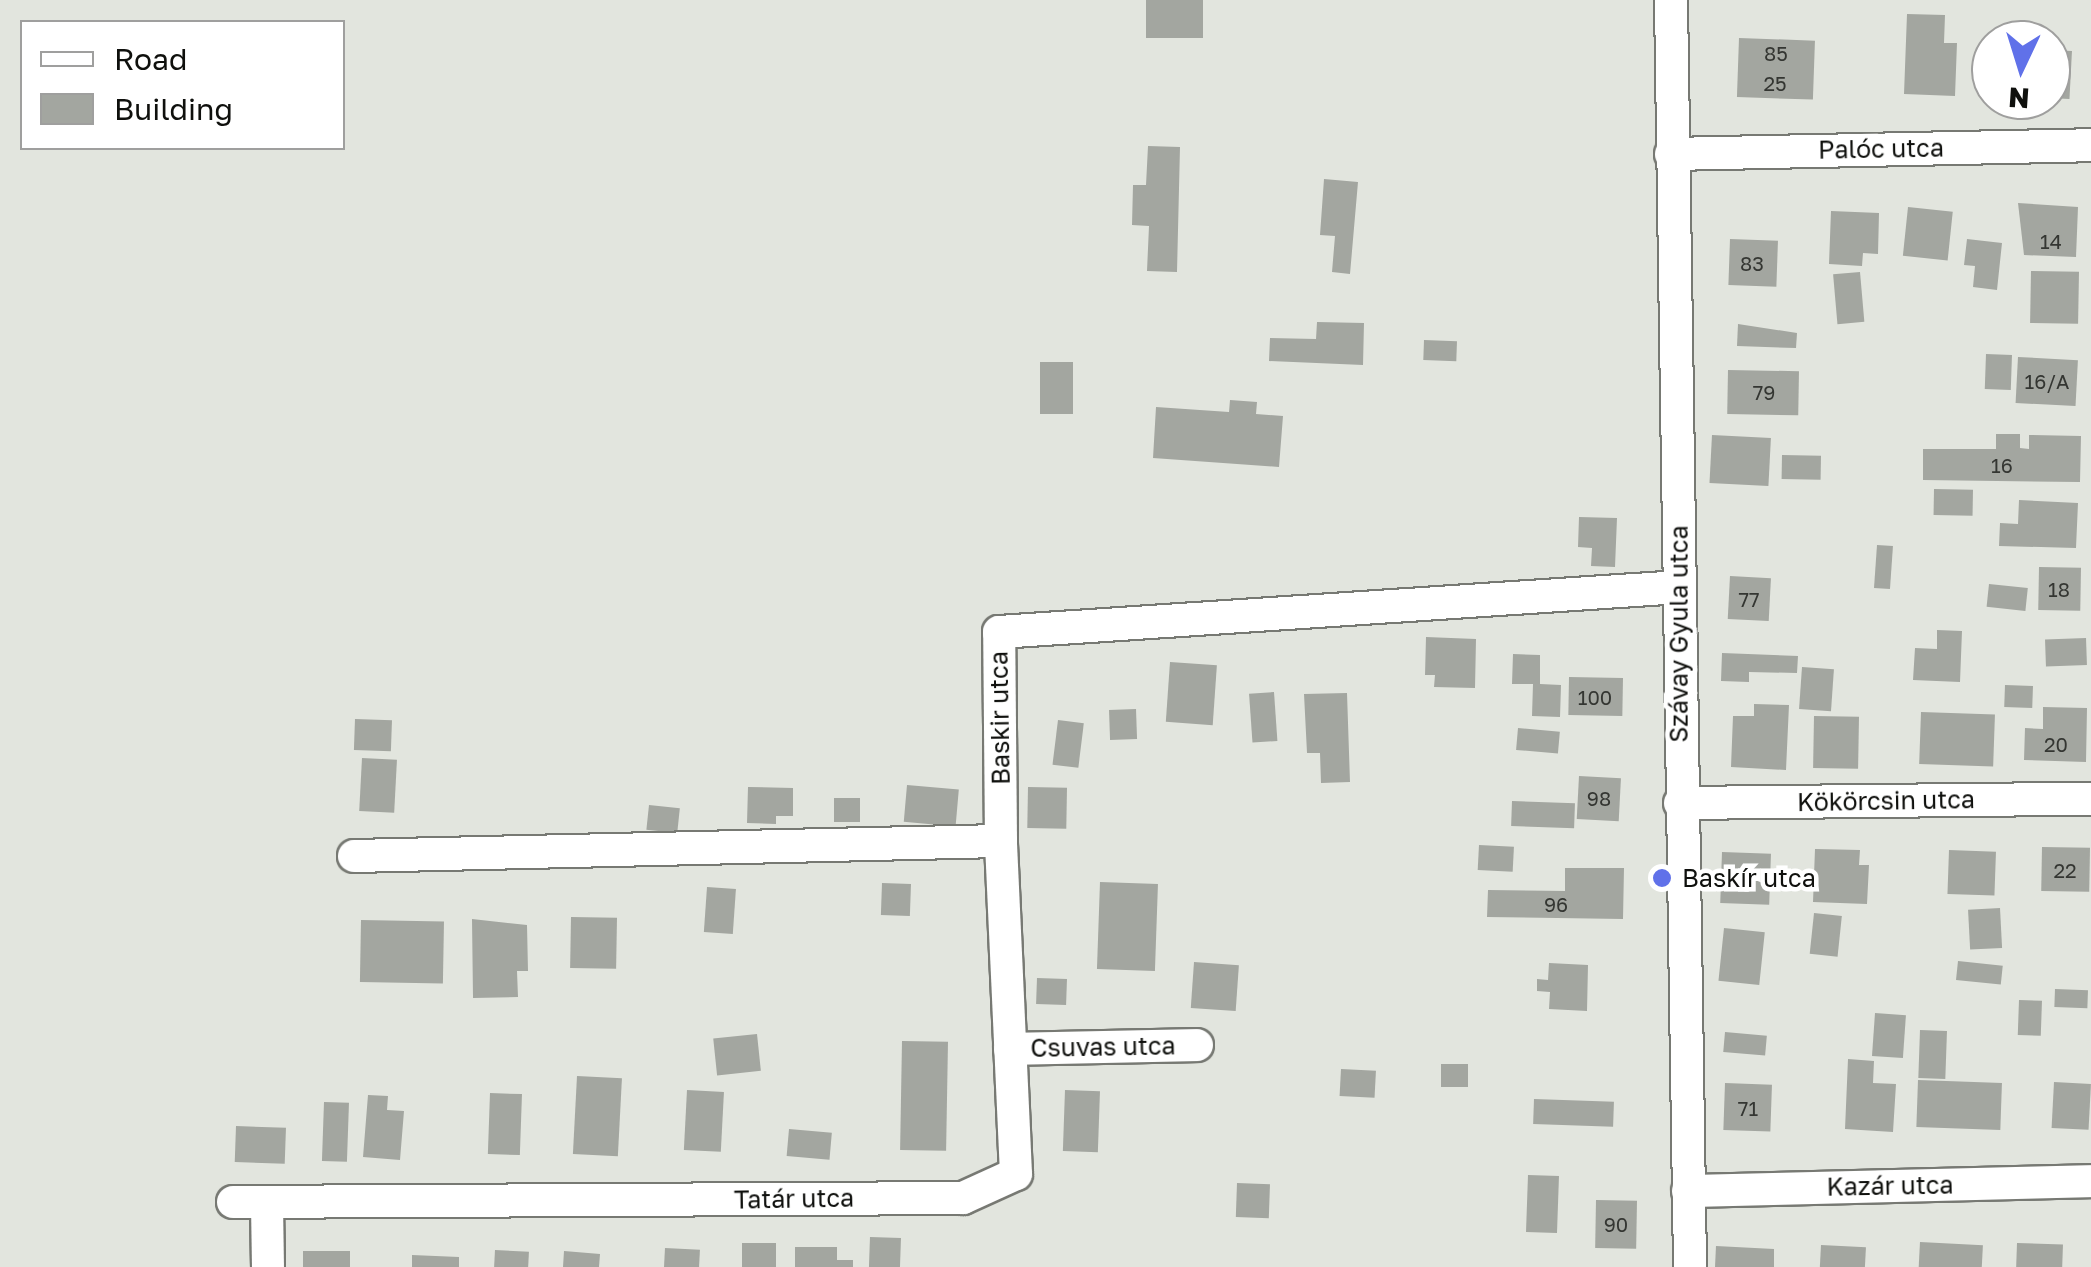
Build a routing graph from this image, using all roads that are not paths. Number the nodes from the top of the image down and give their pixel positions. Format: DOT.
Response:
graph roads {
  1 [pos="1671,0"];
  2 [pos="2091,145"];
  3 [pos="1671,154"];
  4 [pos="1680,587"];
  5 [pos="2091,799"];
  6 [pos="1680,803"];
  7 [pos="1001,841"];
  8 [pos="354,856"];
  9 [pos="1196,1046"];
  10 [pos="1010,1049"];
  11 [pos="2091,1180"];
  12 [pos="1688,1190"];
  13 [pos="233,1202"];
  14 [pos="267,1204"];
  15 [pos="268,1267"];
  16 [pos="1690,1267"];
  1 -- 3 [label="street, Szávay Gyula utca"];
  2 -- 3 [label="street, Palóc utca"];
  3 -- 4 [label="street, Szávay Gyula utca"];
  4 -- 6 [label="street, Szávay Gyula utca"];
  4 -- 7 [label="street, Baskir utca"];
  5 -- 6 [label="street, Kökörcsin utca"];
  6 -- 12 [label="street, Szávay Gyula utca"];
  7 -- 8 [label="street"];
  7 -- 10 [label="street, Tatár utca"];
  9 -- 10 [label="street, Csuvas utca"];
  10 -- 14 [label="street, Tatár utca"];
  11 -- 12 [label="street, Kazár utca"];
  12 -- 16 [label="street, Szávay Gyula utca"];
  13 -- 14 [label="street, Tatár utca"];
  14 -- 15 [label="street"];
}
